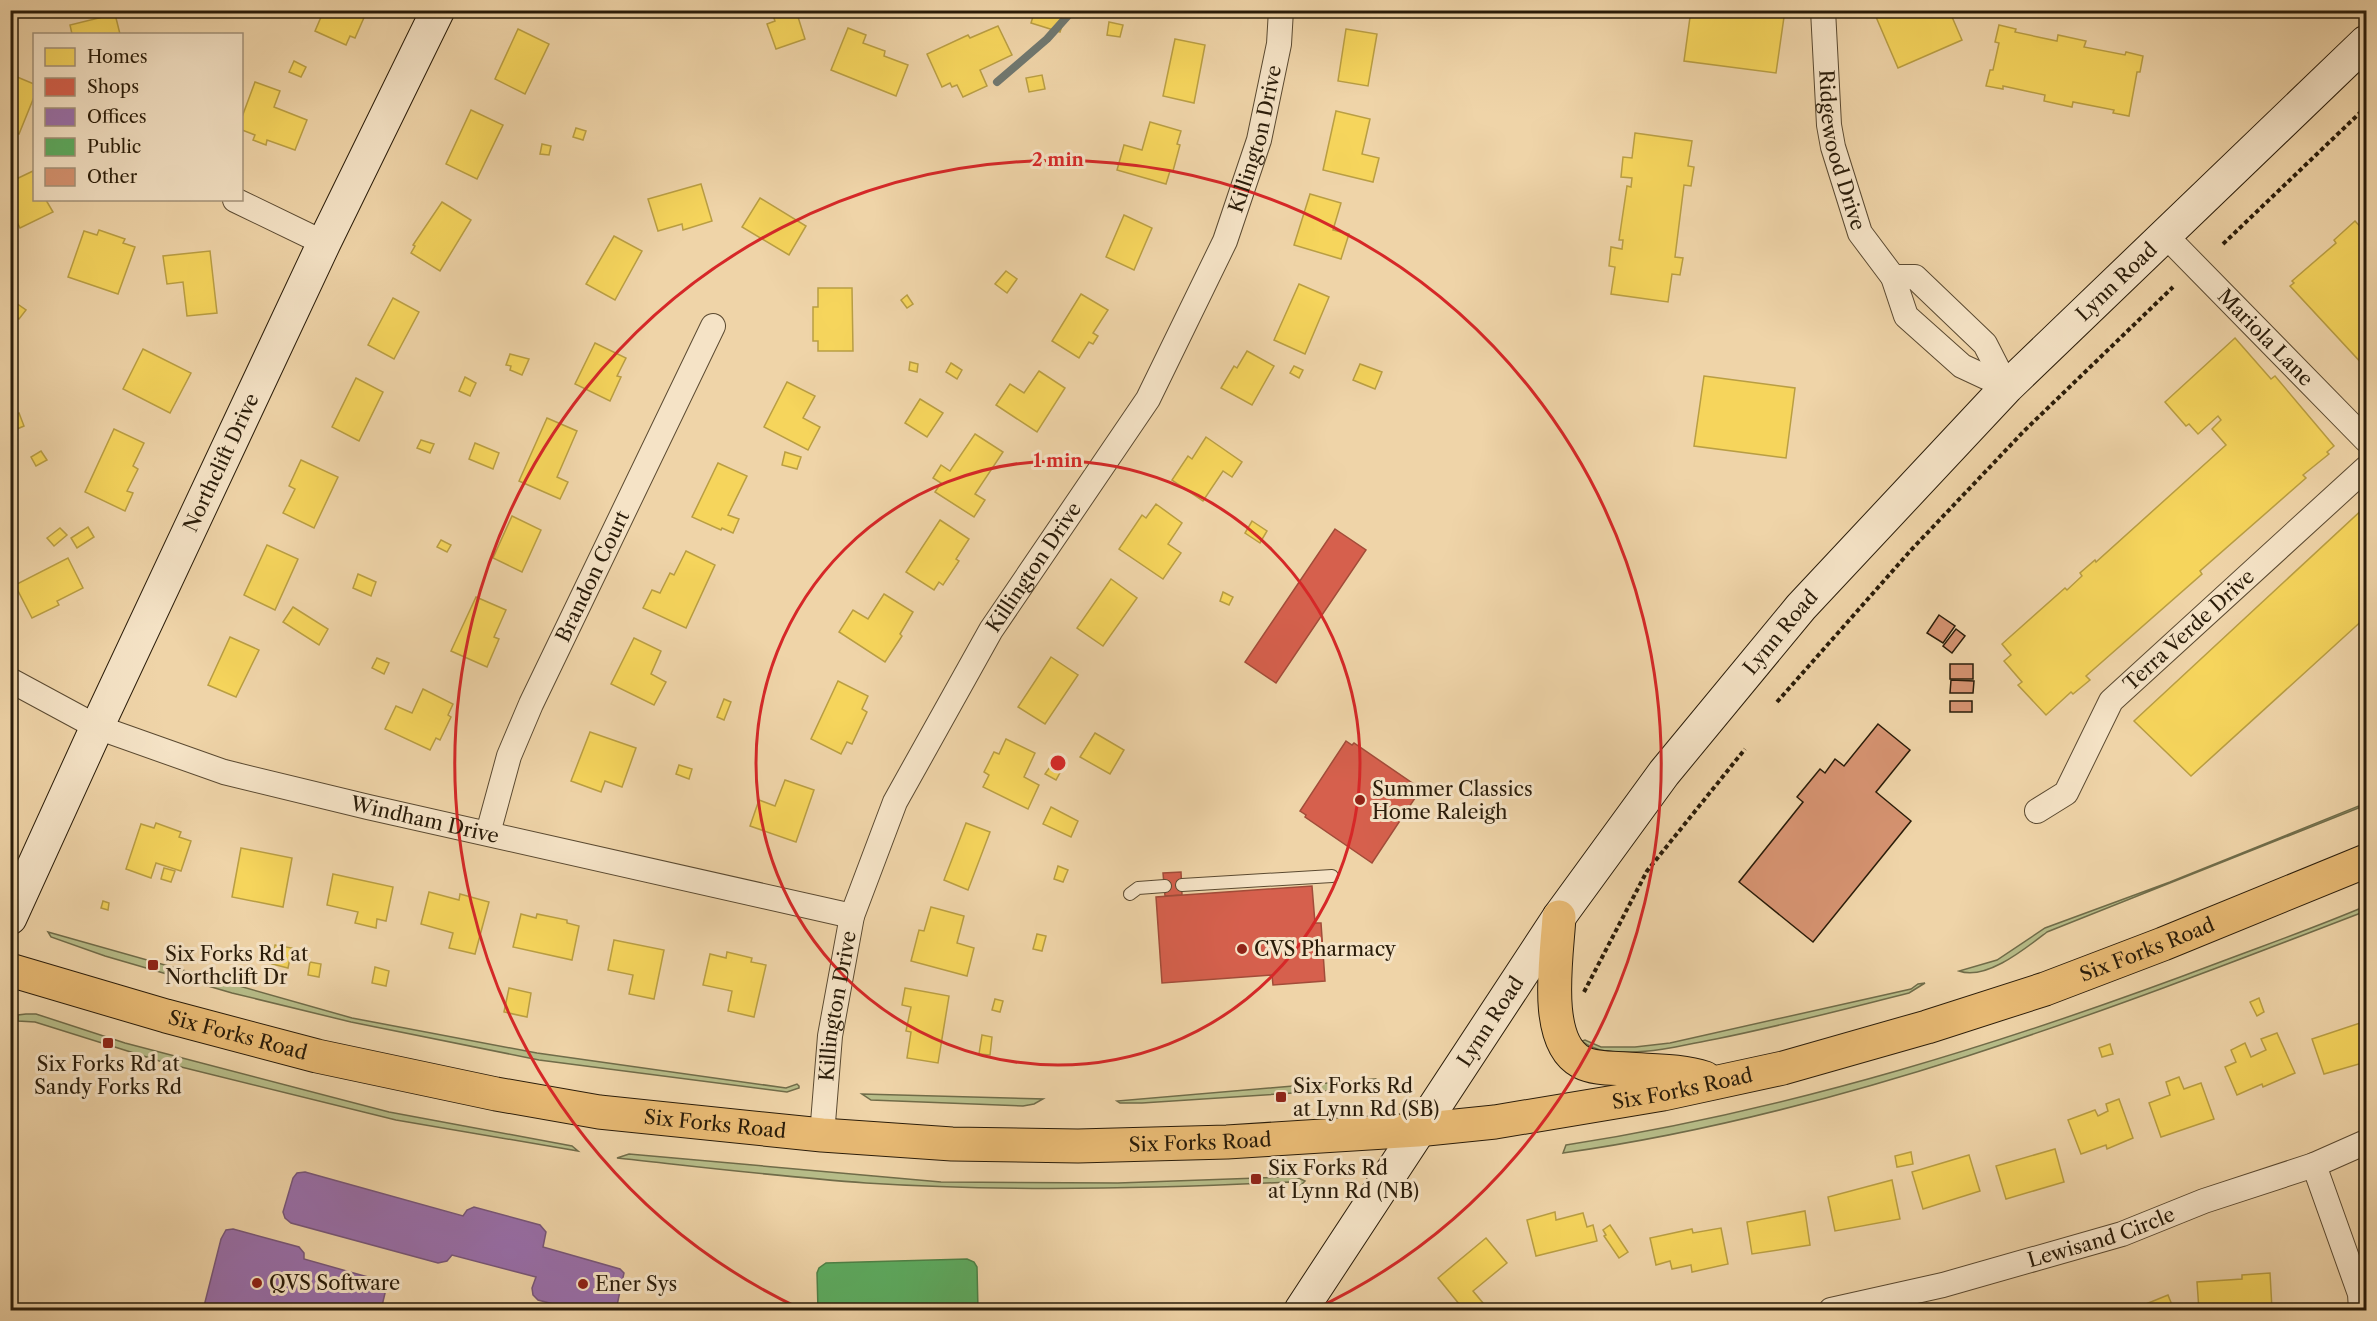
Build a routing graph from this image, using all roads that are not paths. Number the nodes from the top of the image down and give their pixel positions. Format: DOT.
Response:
graph roads {
  1 [pos="438,10"];
  2 [pos="1281,10"];
  3 [pos="1823,10"];
  4 [pos="2367,42"];
  5 [pos="237,201"];
  6 [pos="2166,236"];
  7 [pos="324,243"];
  8 [pos="1893,277"];
  9 [pos="713,326"];
  10 [pos="2007,387"];
  11 [pos="2367,440"];
  12 [pos="2367,468"];
  13 [pos="10,680"];
  14 [pos="97,727"];
  15 [pos="2037,811"];
  16 [pos="488,833"];
  17 [pos="2367,861"];
  18 [pos="1332,876"];
  19 [pos="1182,885"];
  20 [pos="1164,886"];
  21 [pos="1130,894"];
  22 [pos="852,916"];
  23 [pos="1559,917"];
  24 [pos="10,918"];
  25 [pos="10,969"];
  26 [pos="1721,1083"];
  27 [pos="1417,1130"];
  28 [pos="822,1135"];
  29 [pos="2367,1142"];
  30 [pos="2314,1165"];
  31 [pos="1300,1311"];
  32 [pos="1831,1311"];
  33 [pos="2361,1311"];
  1 -- 7 [label="main road, Northclift Drive"];
  2 -- 22 [label="street, Killington Drive"];
  3 -- 8 [label="street, Ridgewood Drive"];
  4 -- 6 [label="main road, Lynn Road"];
  5 -- 7 [label="street"];
  6 -- 10 [label="main road, Lynn Road"];
  6 -- 11 [label="street, Mariola Lane"];
  7 -- 14 [label="main road, Northclift Drive"];
  8 -- 10 [label="street, Ridgewood Drive"];
  8 -- 10 [label="street"];
  9 -- 16 [label="street, Brandon Court"];
  10 -- 23 [label="main road, Lynn Road"];
  12 -- 15 [label="street, Terra Verde Drive"];
  13 -- 14 [label="street, Windham Drive"];
  14 -- 16 [label="street, Windham Drive"];
  14 -- 24 [label="main road, Northclift Drive"];
  16 -- 22 [label="street, Windham Drive"];
  17 -- 26 [label="main road, Six Forks Road"];
  18 -- 19 [label="lane"];
  20 -- 21 [label="lane"];
  22 -- 28 [label="street, Killington Drive"];
  23 -- 26 [label="main road"];
  23 -- 27 [label="main road, Lynn Road"];
  25 -- 28 [label="main road, Six Forks Road"];
  26 -- 27 [label="main road, Six Forks Road"];
  27 -- 28 [label="main road, Six Forks Road"];
  27 -- 31 [label="main road, Lynn Road"];
  29 -- 30 [label="street, Lewisand Circle"];
  30 -- 32 [label="street, Lewisand Circle"];
  30 -- 33 [label="street"];
}
